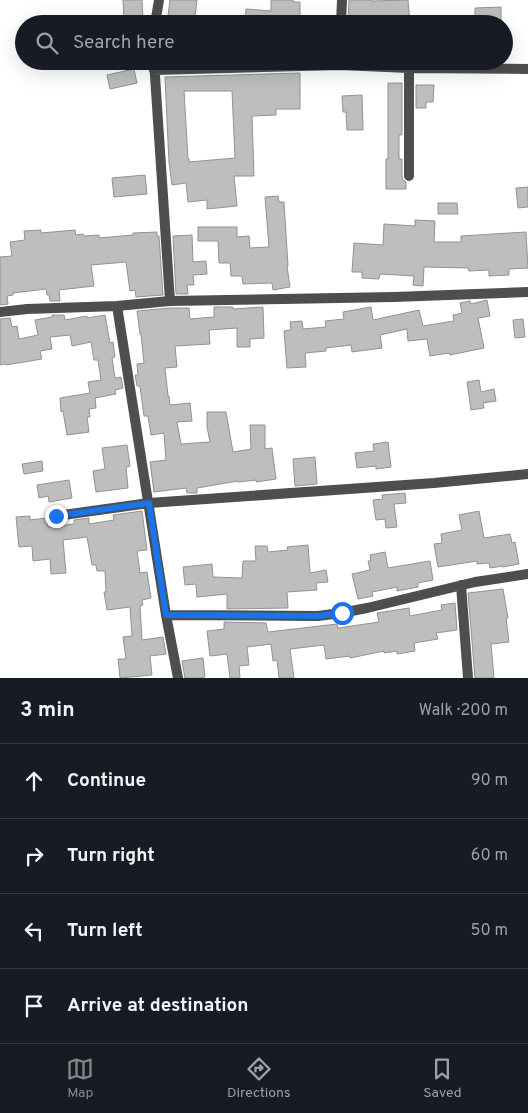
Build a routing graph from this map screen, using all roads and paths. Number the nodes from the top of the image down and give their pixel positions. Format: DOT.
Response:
graph roads {
  1 [pos="159,0"];
  2 [pos="342,0"];
  3 [pos="156,15"];
  4 [pos="342,15"];
  5 [pos="513,69"];
  6 [pos="528,69"];
  7 [pos="154,70"];
  8 [pos="409,70"];
  9 [pos="409,176"];
  10 [pos="528,292"];
  11 [pos="170,301"];
  12 [pos="117,306"];
  13 [pos="0,312"];
  14 [pos="528,474"];
  15 [pos="149,503"];
  16 [pos="56,516"];
  17 [pos="528,574"];
  18 [pos="461,585"];
  19 [pos="166,615"];
  20 [pos="178,678"];
  21 [pos="468,678"];
  1 -- 3 [label="street"];
  2 -- 4 [label="street"];
  5 -- 6 [label="street"];
  7 -- 11 [label="street"];
  8 -- 9 [label="street"];
  10 -- 11 [label="street"];
  11 -- 12 [label="street"];
  12 -- 13 [label="street"];
  12 -- 15 [label="street"];
  14 -- 15 [label="street"];
  15 -- 16 [label="street"];
  15 -- 19 [label="street"];
  17 -- 18 [label="street"];
  18 -- 19 [label="street"];
  18 -- 21 [label="street"];
  19 -- 20 [label="street"];
}
